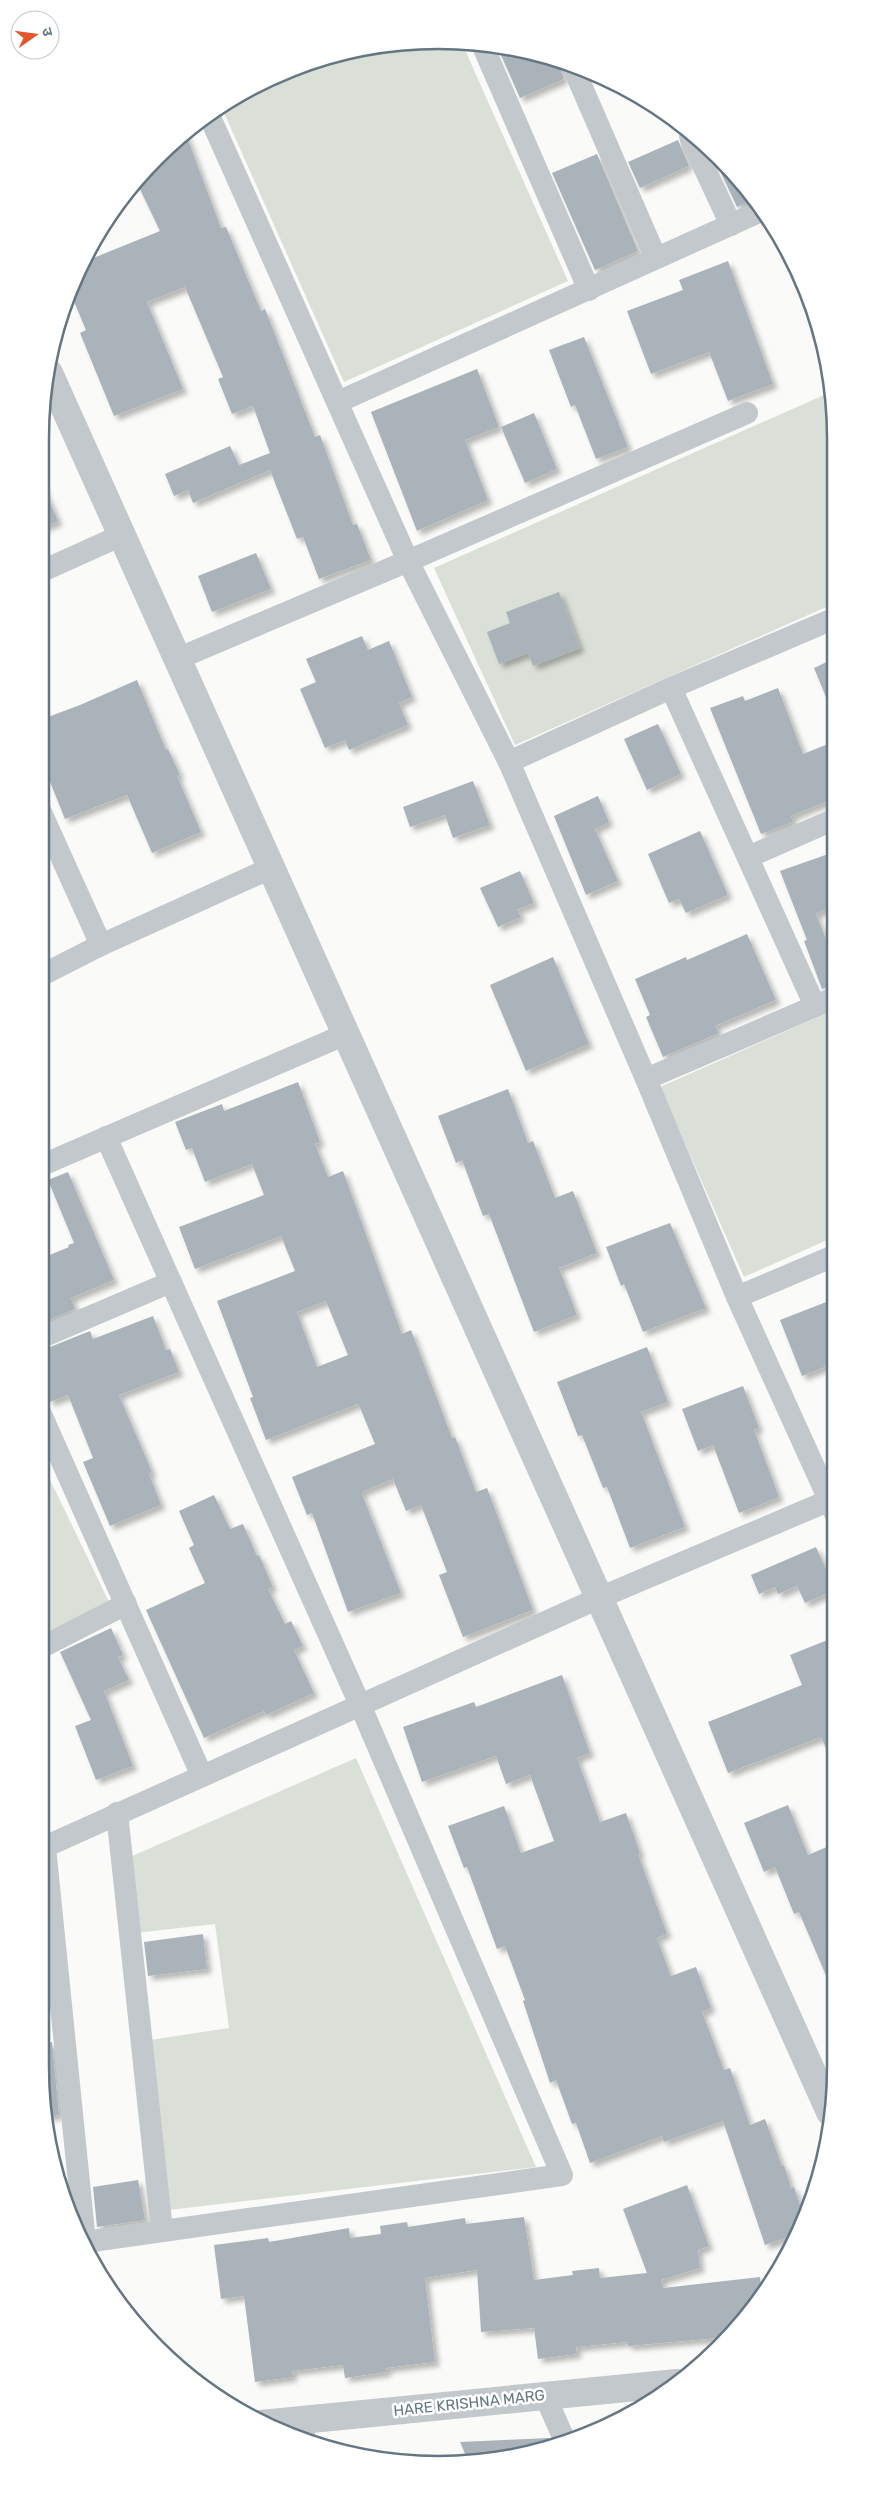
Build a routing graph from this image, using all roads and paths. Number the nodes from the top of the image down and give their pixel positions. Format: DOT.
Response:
graph roads {
  1 [pos="485,52"];
  2 [pos="576,74"];
  3 [pos="213,121"];
  4 [pos="693,143"];
  5 [pos="756,213"];
  6 [pos="731,225"];
  7 [pos="656,258"];
  8 [pos="588,290"];
  9 [pos="53,383"];
  10 [pos="338,402"];
  11 [pos="747,412"];
  12 [pos="122,535"];
  13 [pos="408,561"];
  14 [pos="49,568"];
  15 [pos="827,622"];
  16 [pos="177,658"];
  17 [pos="671,688"];
  18 [pos="509,762"];
  19 [pos="827,823"];
  20 [pos="49,830"];
  21 [pos="748,857"];
  22 [pos="271,868"];
  23 [pos="101,945"];
  24 [pos="49,971"];
  25 [pos="824,1002"];
  26 [pos="346,1034"];
  27 [pos="646,1079"];
  28 [pos="106,1137"];
  29 [pos="49,1162"];
  30 [pos="827,1259"];
  31 [pos="171,1282"];
  32 [pos="737,1297"];
  33 [pos="49,1334"];
  34 [pos="49,1432"];
  35 [pos="827,1491"];
  36 [pos="827,1506"];
  37 [pos="599,1598"];
  38 [pos="126,1604"];
  39 [pos="49,1643"];
  40 [pos="361,1707"];
  41 [pos="202,1776"];
  42 [pos="117,1813"];
  43 [pos="49,1845"];
  44 [pos="49,1912"];
  45 [pos="825,2101"];
  46 [pos="83,2227"];
  47 [pos="162,2231"];
  48 [pos="90,2241"];
  49 [pos="663,2384"];
  50 [pos="546,2396"];
  51 [pos="288,2427"];
  52 [pos="301,2428"];
  53 [pos="563,2436"];
  1 -- 8 [label="street"];
  2 -- 7 [label="street"];
  3 -- 10 [label="street"];
  4 -- 6 [label="street"];
  5 -- 6 [label="street"];
  6 -- 7 [label="street"];
  7 -- 8 [label="street"];
  8 -- 10 [label="street"];
  9 -- 12 [label="street"];
  10 -- 13 [label="street"];
  11 -- 13 [label="street"];
  12 -- 14 [label="street"];
  12 -- 16 [label="street"];
  13 -- 16 [label="street"];
  13 -- 18 [label="street"];
  15 -- 17 [label="street"];
  16 -- 22 [label="street"];
  17 -- 18 [label="street"];
  17 -- 21 [label="street"];
  18 -- 27 [label="street"];
  19 -- 21 [label="street"];
  20 -- 23 [label="street"];
  21 -- 25 [label="street"];
  22 -- 23 [label="street"];
  22 -- 26 [label="street"];
  23 -- 24 [label="street"];
  25 -- 27 [label="street"];
  26 -- 28 [label="street"];
  26 -- 37 [label="street"];
  27 -- 32 [label="street"];
  28 -- 29 [label="street"];
  28 -- 31 [label="street"];
  30 -- 32 [label="street"];
  31 -- 33 [label="street"];
  31 -- 40 [label="street"];
  32 -- 35 [label="street"];
  34 -- 38 [label="street"];
  36 -- 37 [label="street"];
  37 -- 40 [label="street"];
  37 -- 45 [label="street"];
  38 -- 39 [label="street"];
  38 -- 41 [label="street"];
  40 -- 41 [label="street"];
  40 -- 47 [label="street"];
  41 -- 42 [label="street"];
  42 -- 43 [label="street"];
  42 -- 47 [label="street"];
  44 -- 46 [label="street"];
  47 -- 48 [label="street"];
  49 -- 50 [label="street, HARE KRISHNA MARG"];
  50 -- 52 [label="street, HARE KRISHNA MARG"];
  50 -- 53 [label="street"];
  51 -- 52 [label="street, HARE KRISHNA MARG"];
}
